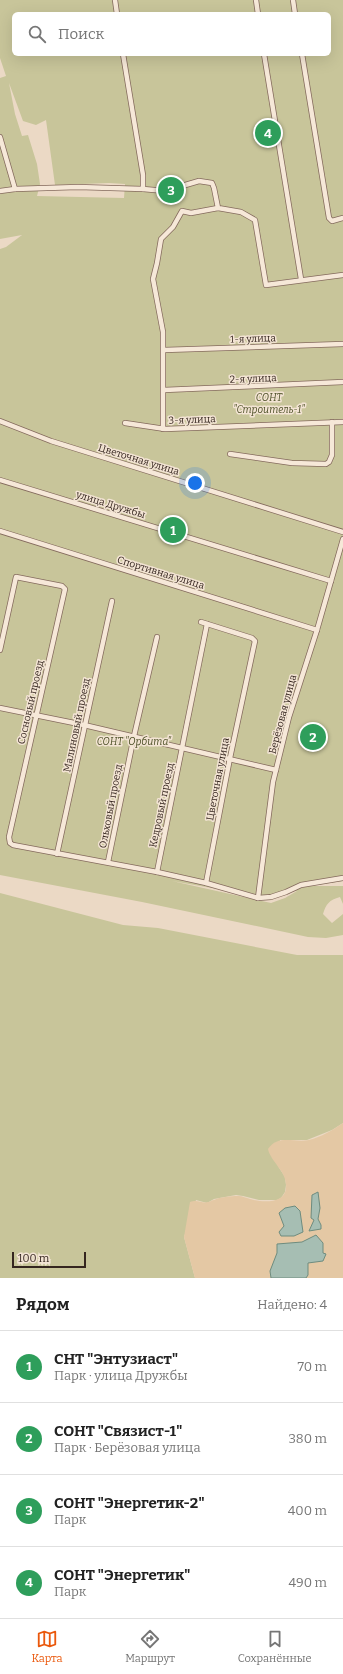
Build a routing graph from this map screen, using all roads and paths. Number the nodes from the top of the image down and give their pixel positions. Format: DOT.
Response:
graph roads {
  1 [pos="115,0"];
  2 [pos="256,0"];
  3 [pos="293,0"];
  4 [pos="117,12"];
  5 [pos="258,12"];
  6 [pos="296,12"];
  7 [pos="123,56"];
  8 [pos="264,56"];
  9 [pos="302,56"];
  10 [pos="0,137"];
  11 [pos="15,189"];
  12 [pos="143,189"];
  13 [pos="0,191"];
  14 [pos="218,208"];
  15 [pos="343,218"];
  16 [pos="343,275"];
  17 [pos="301,279"];
  18 [pos="343,344"];
  19 [pos="164,350"];
  20 [pos="343,382"];
  21 [pos="164,390"];
  22 [pos="0,421"];
  23 [pos="332,422"];
  24 [pos="343,422"];
  25 [pos="125,423"];
  26 [pos="163,429"];
  27 [pos="230,454"];
  28 [pos="0,480"];
  29 [pos="0,530"];
  30 [pos="343,532"];
  31 [pos="343,539"];
  32 [pos="331,581"];
  33 [pos="112,601"];
  34 [pos="201,622"];
  35 [pos="207,624"];
  36 [pos="317,630"];
  37 [pos="157,637"];
  38 [pos="0,650"];
  39 [pos="0,708"];
  40 [pos="36,715"];
  41 [pos="84,725"];
  42 [pos="134,736"];
  43 [pos="182,748"];
  44 [pos="230,758"];
  45 [pos="276,770"];
  46 [pos="57,854"];
  47 [pos="108,862"];
  48 [pos="156,872"];
  49 [pos="343,878"];
  50 [pos="206,883"];
  51 [pos="258,898"];
  1 -- 4 [label="street"];
  2 -- 5 [label="street"];
  3 -- 6 [label="street"];
  7 -- 12 [label="street"];
  8 -- 17 [label="street"];
  9 -- 15 [label="street"];
  10 -- 11 [label="street"];
  11 -- 12 [label="street"];
  11 -- 13 [label="street"];
  12 -- 14 [label="street"];
  14 -- 17 [label="street"];
  14 -- 19 [label="street"];
  16 -- 17 [label="street"];
  18 -- 19 [label="street, 1-я улица"];
  19 -- 21 [label="street"];
  20 -- 21 [label="street, 2-я улица"];
  21 -- 26 [label="street"];
  22 -- 30 [label="street, Цветочная улица"];
  23 -- 24 [label="street, 3-я улица"];
  23 -- 26 [label="street, 3-я улица"];
  23 -- 27 [label="street"];
  25 -- 26 [label="street, 3-я улица"];
  28 -- 32 [label="street, улица Дружбы"];
  29 -- 36 [label="street, Спортивная улица"];
  31 -- 32 [label="street, Берёзовая улица"];
  32 -- 36 [label="street, Берёзовая улица"];
  33 -- 41 [label="street, Малиновый проезд"];
  34 -- 35 [label="street, Цветочная улица"];
  35 -- 43 [label="street, Кедровый проезд"];
  35 -- 44 [label="street, Цветочная улица"];
  36 -- 45 [label="street, Берёзовая улица"];
  37 -- 42 [label="street, Ольховый проезд"];
  38 -- 40 [label="street, Сосновый проезд"];
  39 -- 40 [label="street"];
  40 -- 41 [label="street"];
  40 -- 46 [label="street, Сосновый проезд"];
  41 -- 42 [label="street"];
  41 -- 46 [label="street, Малиновый проезд"];
  42 -- 43 [label="street"];
  42 -- 47 [label="street, Ольховый проезд"];
  43 -- 44 [label="street"];
  43 -- 48 [label="street, Кедровый проезд"];
  44 -- 45 [label="street"];
  44 -- 50 [label="street, Цветочная улица"];
  45 -- 51 [label="street, Берёзовая улица"];
  46 -- 47 [label="street"];
  47 -- 48 [label="street"];
  48 -- 50 [label="street"];
  49 -- 51 [label="street"];
  50 -- 51 [label="street"];
}
